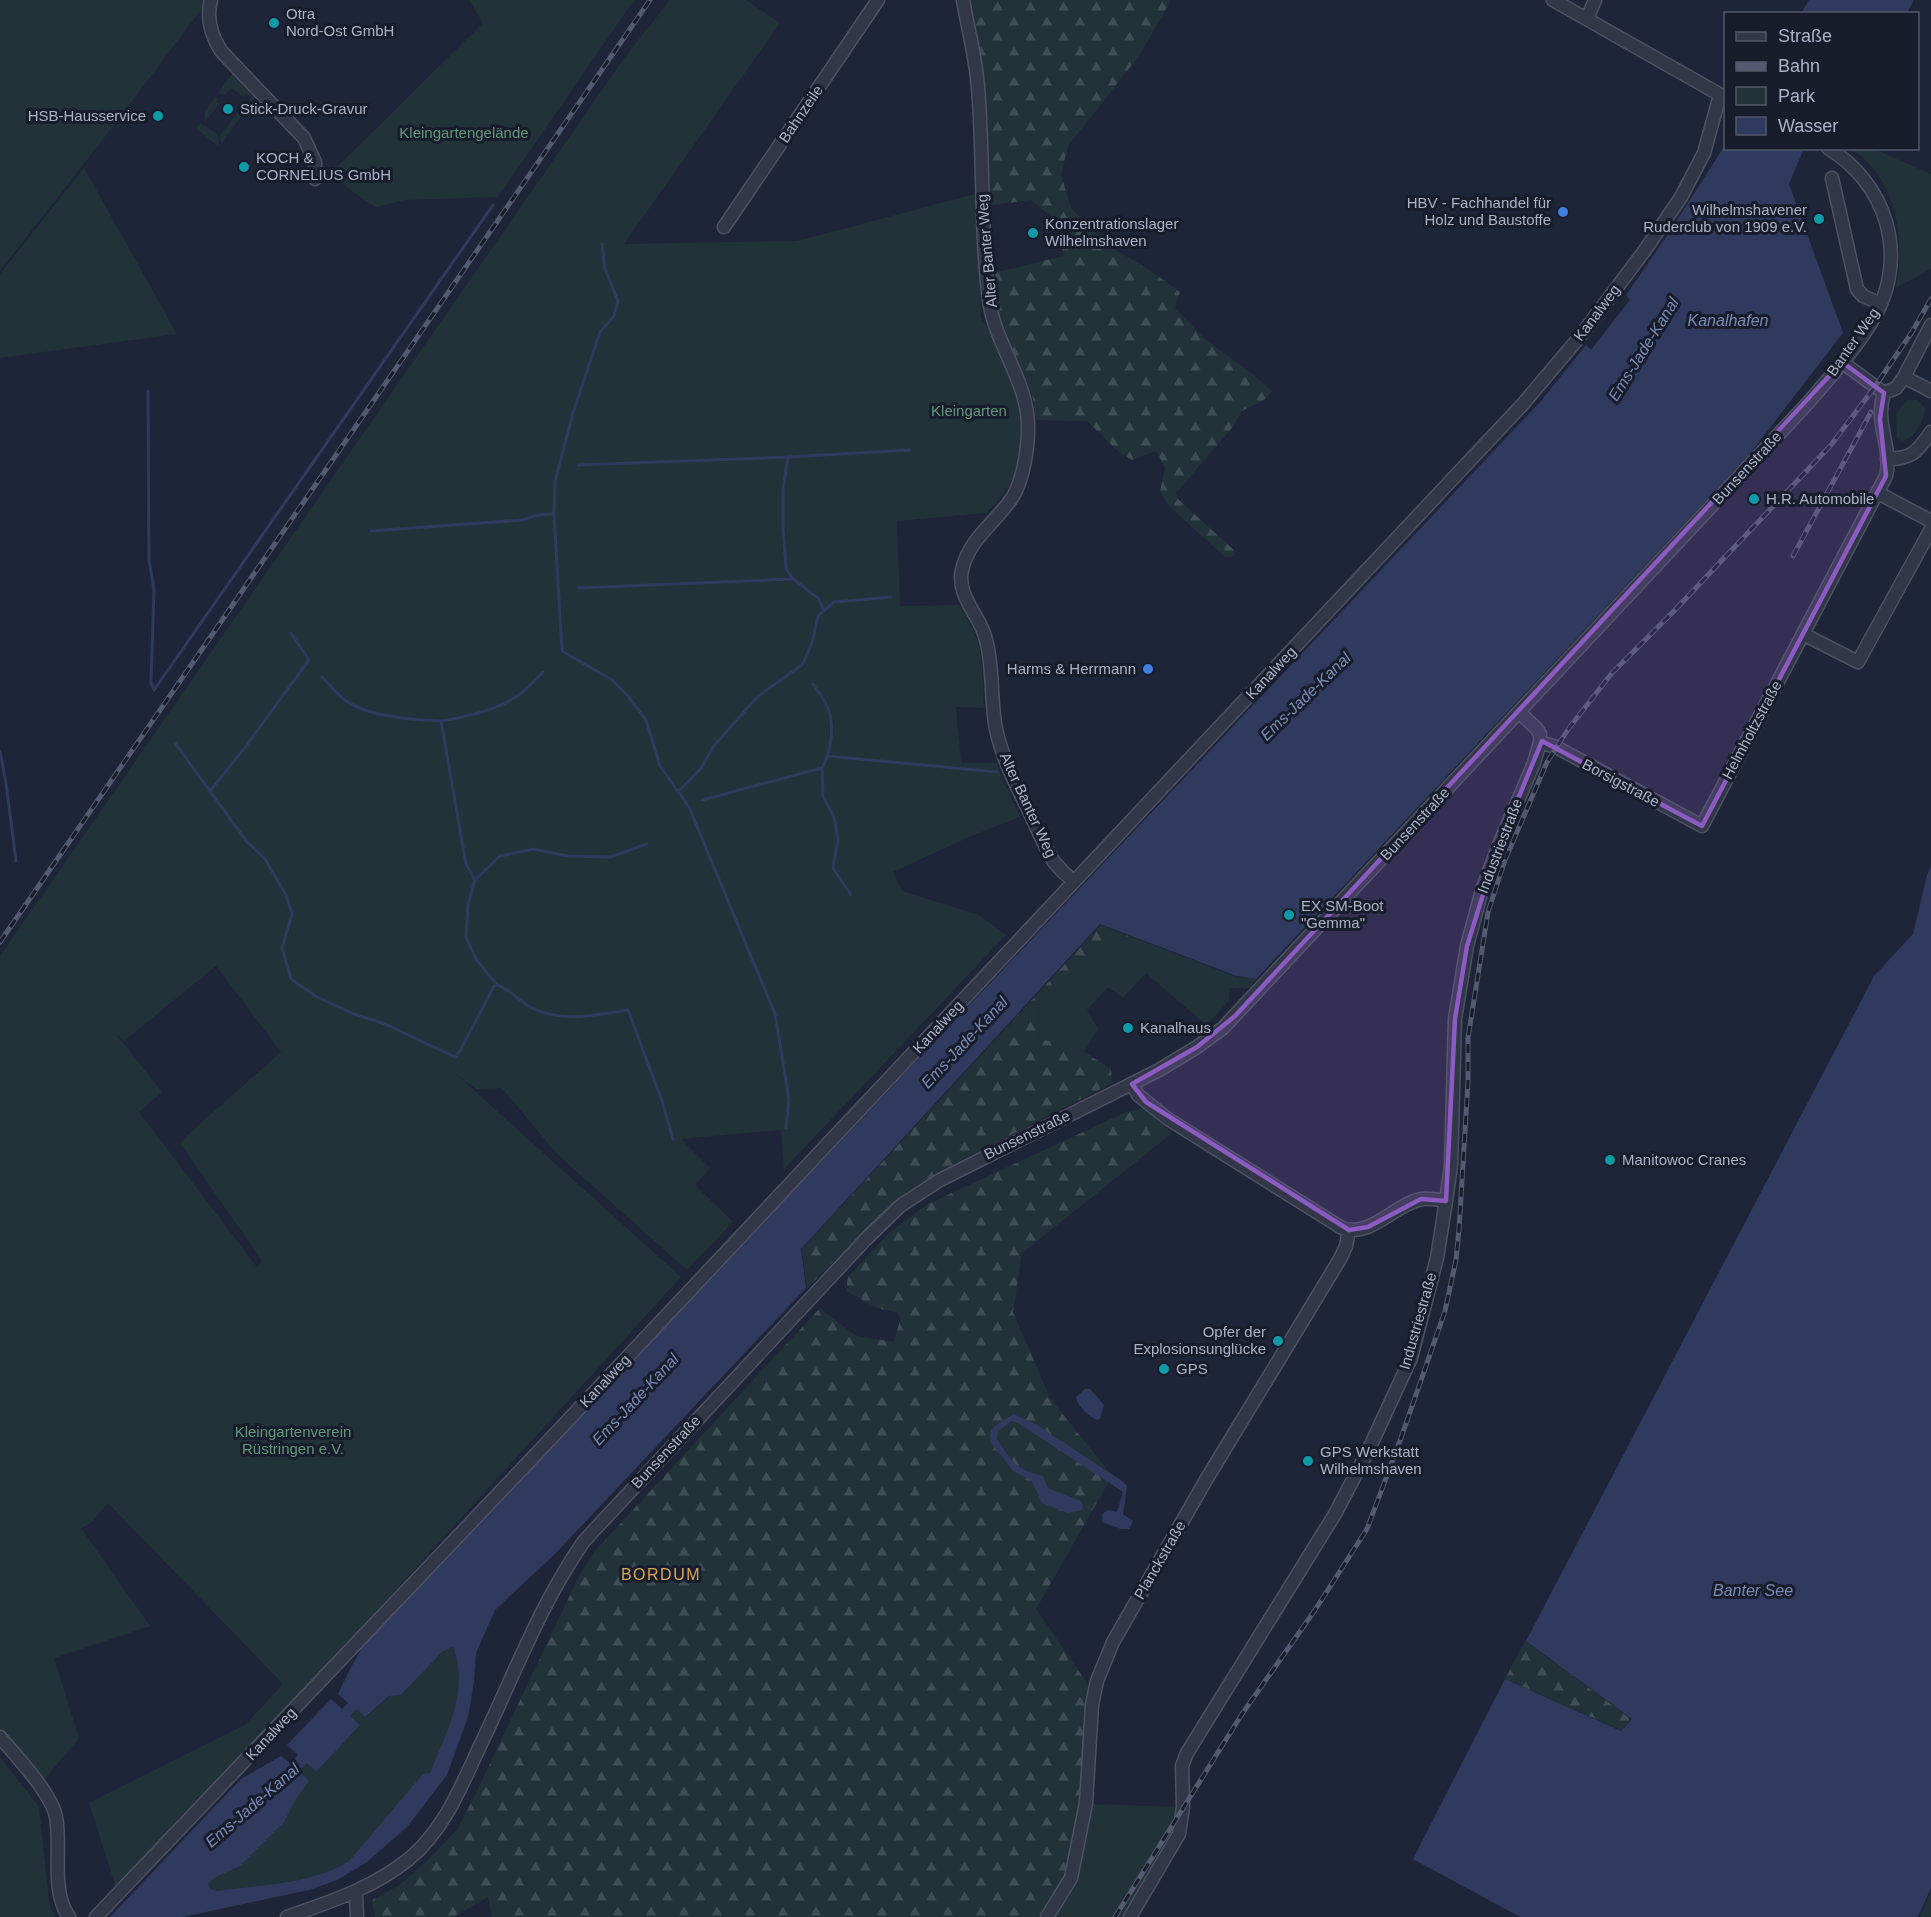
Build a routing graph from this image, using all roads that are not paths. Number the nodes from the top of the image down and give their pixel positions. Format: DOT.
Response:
graph roads {
  1 [pos="211,0"];
  2 [pos="878,0"];
  3 [pos="963,0"];
  4 [pos="1552,0"];
  5 [pos="1595,0"];
  6 [pos="1587,19"];
  7 [pos="1723,97"];
  8 [pos="1831,150"];
  9 [pos="1832,178"];
  10 [pos="315,179"];
  11 [pos="724,227"];
  12 [pos="1881,304"];
  13 [pos="1931,324"];
  14 [pos="1842,362"];
  15 [pos="1904,377"];
  16 [pos="1826,381"];
  17 [pos="1931,391"];
  18 [pos="1884,393"];
  19 [pos="1931,432"];
  20 [pos="1887,459"];
  21 [pos="1878,493"];
  22 [pos="1931,521"];
  23 [pos="1931,529"];
  24 [pos="1803,634"];
  25 [pos="1519,712"];
  26 [pos="1540,742"];
  27 [pos="1702,826"];
  28 [pos="1074,882"];
  29 [pos="1132,1084"];
  30 [pos="1446,1201"];
  31 [pos="1349,1230"];
  32 [pos="0,1737"];
  33 [pos="356,1892"];
  34 [pos="69,1917"];
  35 [pos="96,1917"];
  36 [pos="287,1917"];
  37 [pos="357,1917"];
  38 [pos="1047,1917"];
  39 [pos="1130,1917"];
  1 -- 10 [label="street"];
  2 -- 11 [label="street, Bahnzeile"];
  3 -- 28 [label="street, Alter Banter Weg"];
  4 -- 6 [label="street"];
  5 -- 6 [label="street"];
  6 -- 7 [label="street"];
  7 -- 28 [label="street, Kanalweg"];
  8 -- 12 [label="street, Banter Weg"];
  9 -- 12 [label="street"];
  12 -- 14 [label="street, Banter Weg"];
  13 -- 15 [label="street"];
  14 -- 16 [label="street, Banter Weg"];
  14 -- 18 [label="street"];
  15 -- 17 [label="street"];
  15 -- 18 [label="street"];
  16 -- 25 [label="street, Bunsenstraße"];
  18 -- 20 [label="street"];
  19 -- 20 [label="street"];
  20 -- 21 [label="street, Helmholtzstraße"];
  21 -- 22 [label="street"];
  21 -- 24 [label="street, Helmholtzstraße"];
  23 -- 24 [label="street"];
  24 -- 27 [label="street, Helmholtzstraße"];
  25 -- 26 [label="street"];
  25 -- 29 [label="street, Bunsenstraße"];
  26 -- 27 [label="street, Borsigstraße"];
  26 -- 30 [label="street, Industriestraße"];
  28 -- 35 [label="street, Kanalweg"];
  29 -- 31 [label="street"];
  29 -- 33 [label="street, Bunsenstraße"];
  30 -- 31 [label="street"];
  30 -- 39 [label="street, Industriestraße"];
  31 -- 38 [label="street, Planckstraße"];
  32 -- 34 [label="street"];
  33 -- 36 [label="street, Bunsenstraße"];
  33 -- 37 [label="street"];
}
